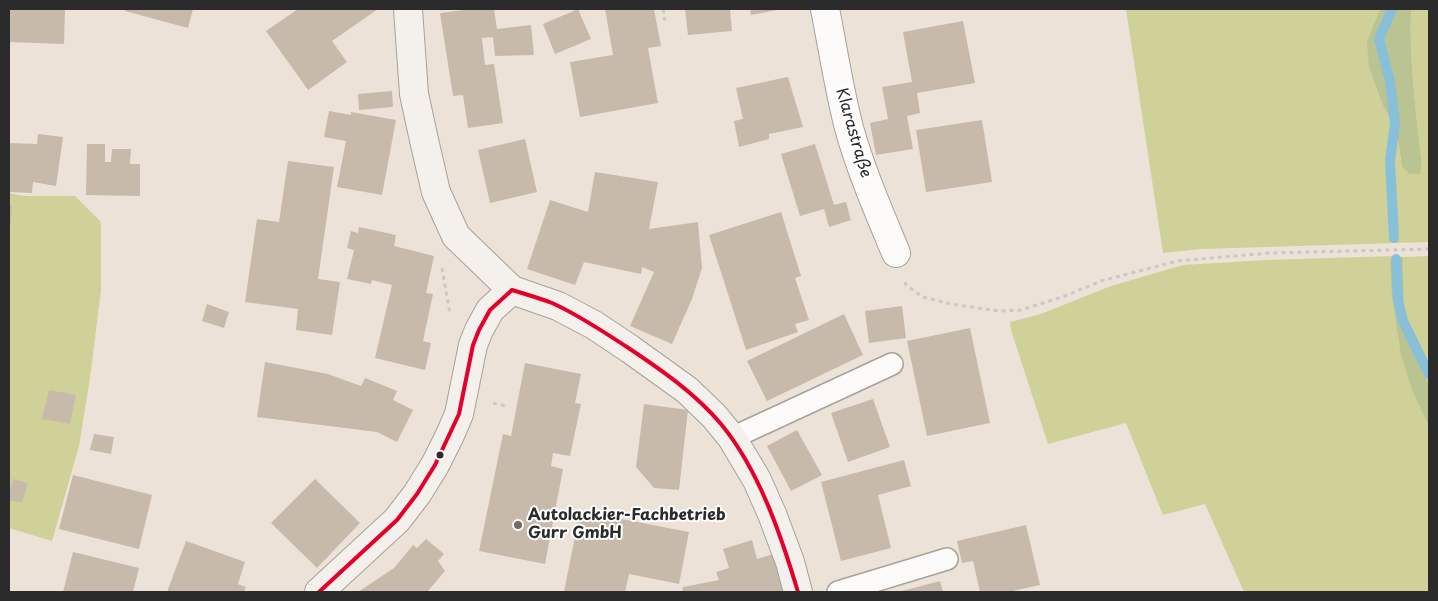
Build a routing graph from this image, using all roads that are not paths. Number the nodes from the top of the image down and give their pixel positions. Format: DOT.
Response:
graph roads {
  1 [pos="408,9"];
  2 [pos="825,9"];
  3 [pos="896,253"];
  4 [pos="512,290"];
  5 [pos="892,364"];
  6 [pos="732,438"];
  7 [pos="947,560"];
  8 [pos="319,592"];
  9 [pos="798,592"];
  10 [pos="838,592"];
  1 -- 4 [label="street"];
  2 -- 3 [label="street, Klarastraße"];
  4 -- 6 [label="street"];
  4 -- 8 [label="street"];
  5 -- 6 [label="lane"];
  6 -- 9 [label="street"];
  7 -- 10 [label="lane"];
}
